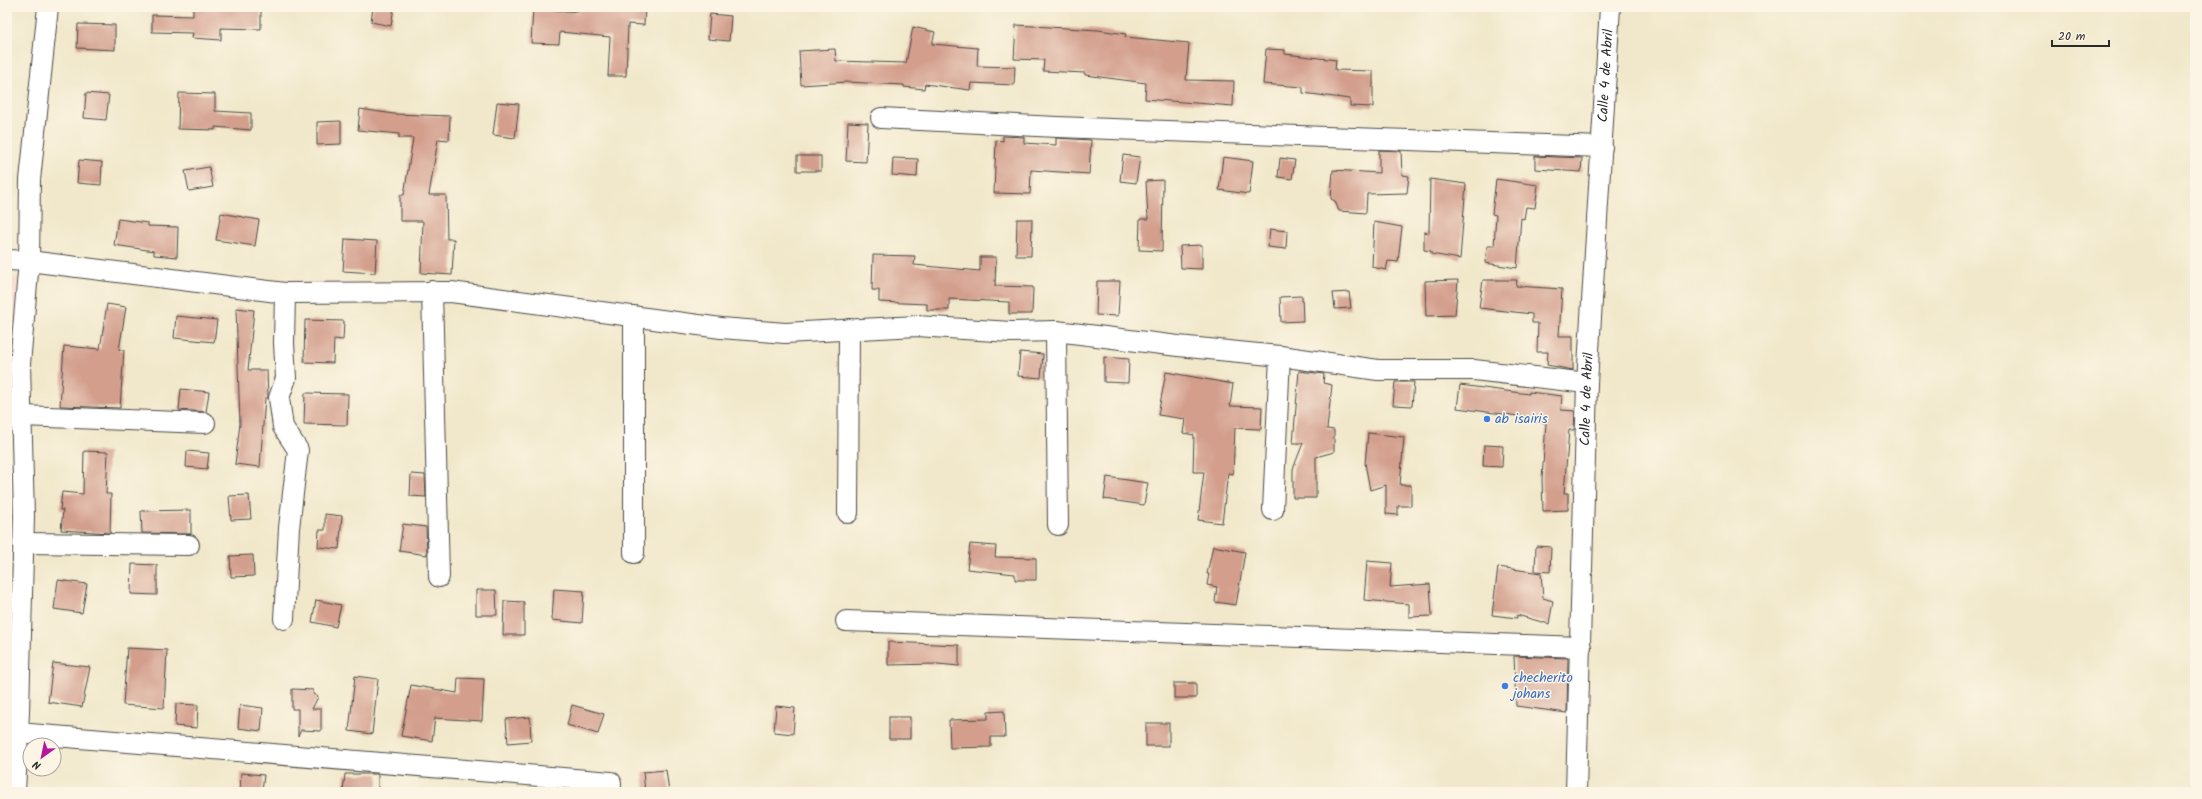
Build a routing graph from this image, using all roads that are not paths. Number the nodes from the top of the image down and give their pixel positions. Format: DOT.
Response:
graph roads {
  1 [pos="48,7"];
  2 [pos="1610,7"];
  3 [pos="881,118"];
  4 [pos="1602,147"];
  5 [pos="7,260"];
  6 [pos="29,260"];
  7 [pos="432,291"];
  8 [pos="285,293"];
  9 [pos="634,316"];
  10 [pos="848,329"];
  11 [pos="1056,331"];
  12 [pos="1280,356"];
  13 [pos="1588,383"];
  14 [pos="22,416"];
  15 [pos="205,423"];
  16 [pos="1273,510"];
  17 [pos="848,513"];
  18 [pos="1058,525"];
  19 [pos="24,543"];
  20 [pos="189,545"];
  21 [pos="634,553"];
  22 [pos="439,577"];
  23 [pos="284,619"];
  24 [pos="846,621"];
  25 [pos="1581,646"];
  26 [pos="13,712"];
  27 [pos="18,733"];
  28 [pos="15,792"];
  29 [pos="611,792"];
  30 [pos="1576,792"];
  1 -- 6 [label="street"];
  2 -- 4 [label="street, Calle 4 de Abril"];
  3 -- 4 [label="street"];
  4 -- 13 [label="street, Calle 4 de Abril"];
  5 -- 6 [label="street"];
  6 -- 8 [label="street"];
  6 -- 14 [label="street"];
  7 -- 8 [label="street"];
  7 -- 9 [label="street"];
  7 -- 22 [label="street"];
  8 -- 23 [label="street"];
  9 -- 10 [label="street"];
  9 -- 21 [label="street"];
  10 -- 11 [label="street"];
  10 -- 17 [label="street"];
  11 -- 12 [label="street"];
  11 -- 18 [label="street"];
  12 -- 13 [label="street"];
  12 -- 16 [label="street"];
  13 -- 25 [label="street, Calle 4 de Abril"];
  14 -- 15 [label="street"];
  14 -- 19 [label="street"];
  19 -- 20 [label="street"];
  19 -- 26 [label="street"];
  24 -- 25 [label="street"];
  25 -- 30 [label="street, Calle 4 de Abril"];
  26 -- 27 [label="street"];
  27 -- 28 [label="street"];
  27 -- 29 [label="street"];
}
